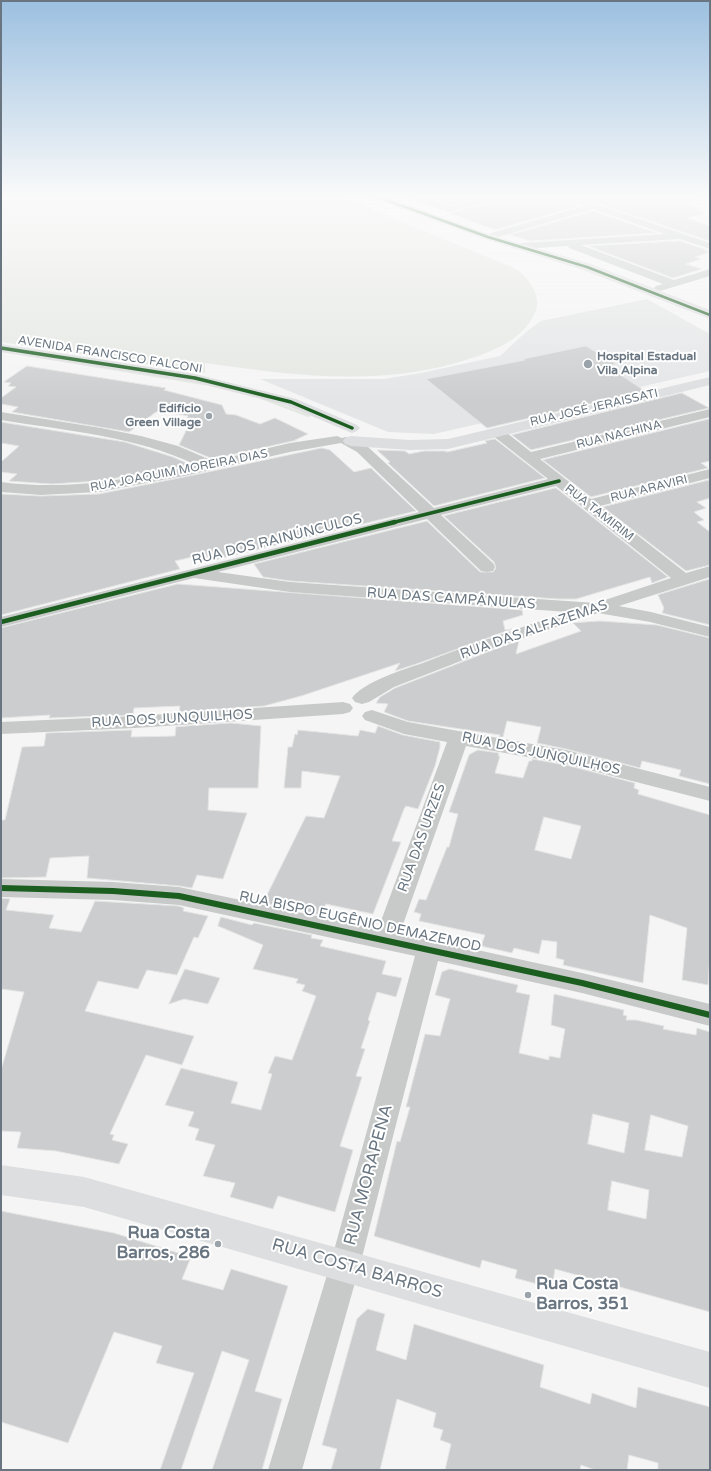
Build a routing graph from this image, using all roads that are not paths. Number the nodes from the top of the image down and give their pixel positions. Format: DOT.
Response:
graph roads {
  1 [pos="580,265"];
  2 [pos="624,265"];
  3 [pos="710,272"];
  4 [pos="674,284"];
  5 [pos="653,290"];
  6 [pos="710,310"];
  7 [pos="710,315"];
  8 [pos="1,348"];
  9 [pos="1,356"];
  10 [pos="710,381"];
  11 [pos="710,413"];
  12 [pos="1,416"];
  13 [pos="497,432"];
  14 [pos="344,436"];
  15 [pos="478,437"];
  16 [pos="529,457"];
  17 [pos="211,466"];
  18 [pos="710,473"];
  19 [pos="559,481"];
  20 [pos="1,487"];
  21 [pos="588,504"];
  22 [pos="429,514"];
  23 [pos="487,567"];
  24 [pos="710,571"];
  25 [pos="190,574"];
  26 [pos="683,579"];
  27 [pos="597,608"];
  28 [pos="1,622"];
  29 [pos="710,632"];
  30 [pos="362,698"];
  31 [pos="343,708"];
  32 [pos="372,716"];
  33 [pos="1,728"];
  34 [pos="459,737"];
  35 [pos="710,794"];
  36 [pos="1,888"];
  37 [pos="386,939"];
  38 [pos="429,949"];
  39 [pos="710,1015"];
  40 [pos="1,1180"];
  41 [pos="345,1265"];
  42 [pos="710,1370"];
  43 [pos="285,1470"];
  1 -- 5 [label="main road"];
  2 -- 4 [label="street"];
  3 -- 4 [label="street"];
  4 -- 5 [label="street"];
  5 -- 6 [label="main road"];
  5 -- 7 [label="main road"];
  8 -- 14 [label="main road, AVENIDA FRANCISCO FALCONI"];
  9 -- 14 [label="main road, AVENIDA FRANCISCO FALCONI"];
  10 -- 13 [label="main road, RUA JOSÉ JERAISSATI"];
  11 -- 16 [label="street, RUA NACHINA"];
  12 -- 17 [label="street"];
  13 -- 15 [label="main road, RUA JOSÉ JERAISSATI"];
  13 -- 16 [label="street, RUA TAMIRIM"];
  14 -- 15 [label="main road, AVENIDA FRANCISCO FALCONI"];
  14 -- 17 [label="street, RUA JOAQUIM MOREIRA DIAS"];
  14 -- 22 [label="street"];
  16 -- 19 [label="street, RUA TAMIRIM"];
  17 -- 20 [label="street, RUA JOAQUIM MOREIRA DIAS"];
  18 -- 21 [label="street, RUA ARAVIRI"];
  19 -- 21 [label="street, RUA TAMIRIM"];
  19 -- 22 [label="street, RUA DOS RAINÚNCULOS"];
  21 -- 26 [label="street, RUA TAMIRIM"];
  22 -- 23 [label="street"];
  22 -- 25 [label="street, RUA DOS RAINÚNCULOS"];
  24 -- 26 [label="street, RUA DAS ALFAZEMAS"];
  25 -- 27 [label="street, RUA DAS CAMPÂNULAS"];
  25 -- 28 [label="street, RUA DOS RAINÚNCULOS"];
  26 -- 27 [label="street, RUA DAS ALFAZEMAS"];
  27 -- 29 [label="street, RUA DAS CAMPÂNULAS"];
  27 -- 30 [label="street, RUA DAS ALFAZEMAS"];
  30 -- 31 [label="street"];
  30 -- 32 [label="street"];
  31 -- 32 [label="street"];
  31 -- 33 [label="street, RUA DOS JUNQUILHOS"];
  32 -- 34 [label="street, RUA DOS JUNQUILHOS"];
  34 -- 35 [label="street, RUA DOS JUNQUILHOS"];
  34 -- 37 [label="street, RUA DAS URZES"];
  36 -- 37 [label="street, RUA BISPO EUGÊNIO DEMAZEMOD"];
  37 -- 38 [label="street, RUA BISPO EUGÊNIO DEMAZEMOD"];
  38 -- 39 [label="street, RUA BISPO EUGÊNIO DEMAZEMOD"];
  38 -- 41 [label="street, RUA MORAPENA"];
  40 -- 41 [label="main road, RUA COSTA BARROS"];
  41 -- 42 [label="main road, RUA COSTA BARROS"];
  41 -- 43 [label="street, RUA MORAPENA"];
}
